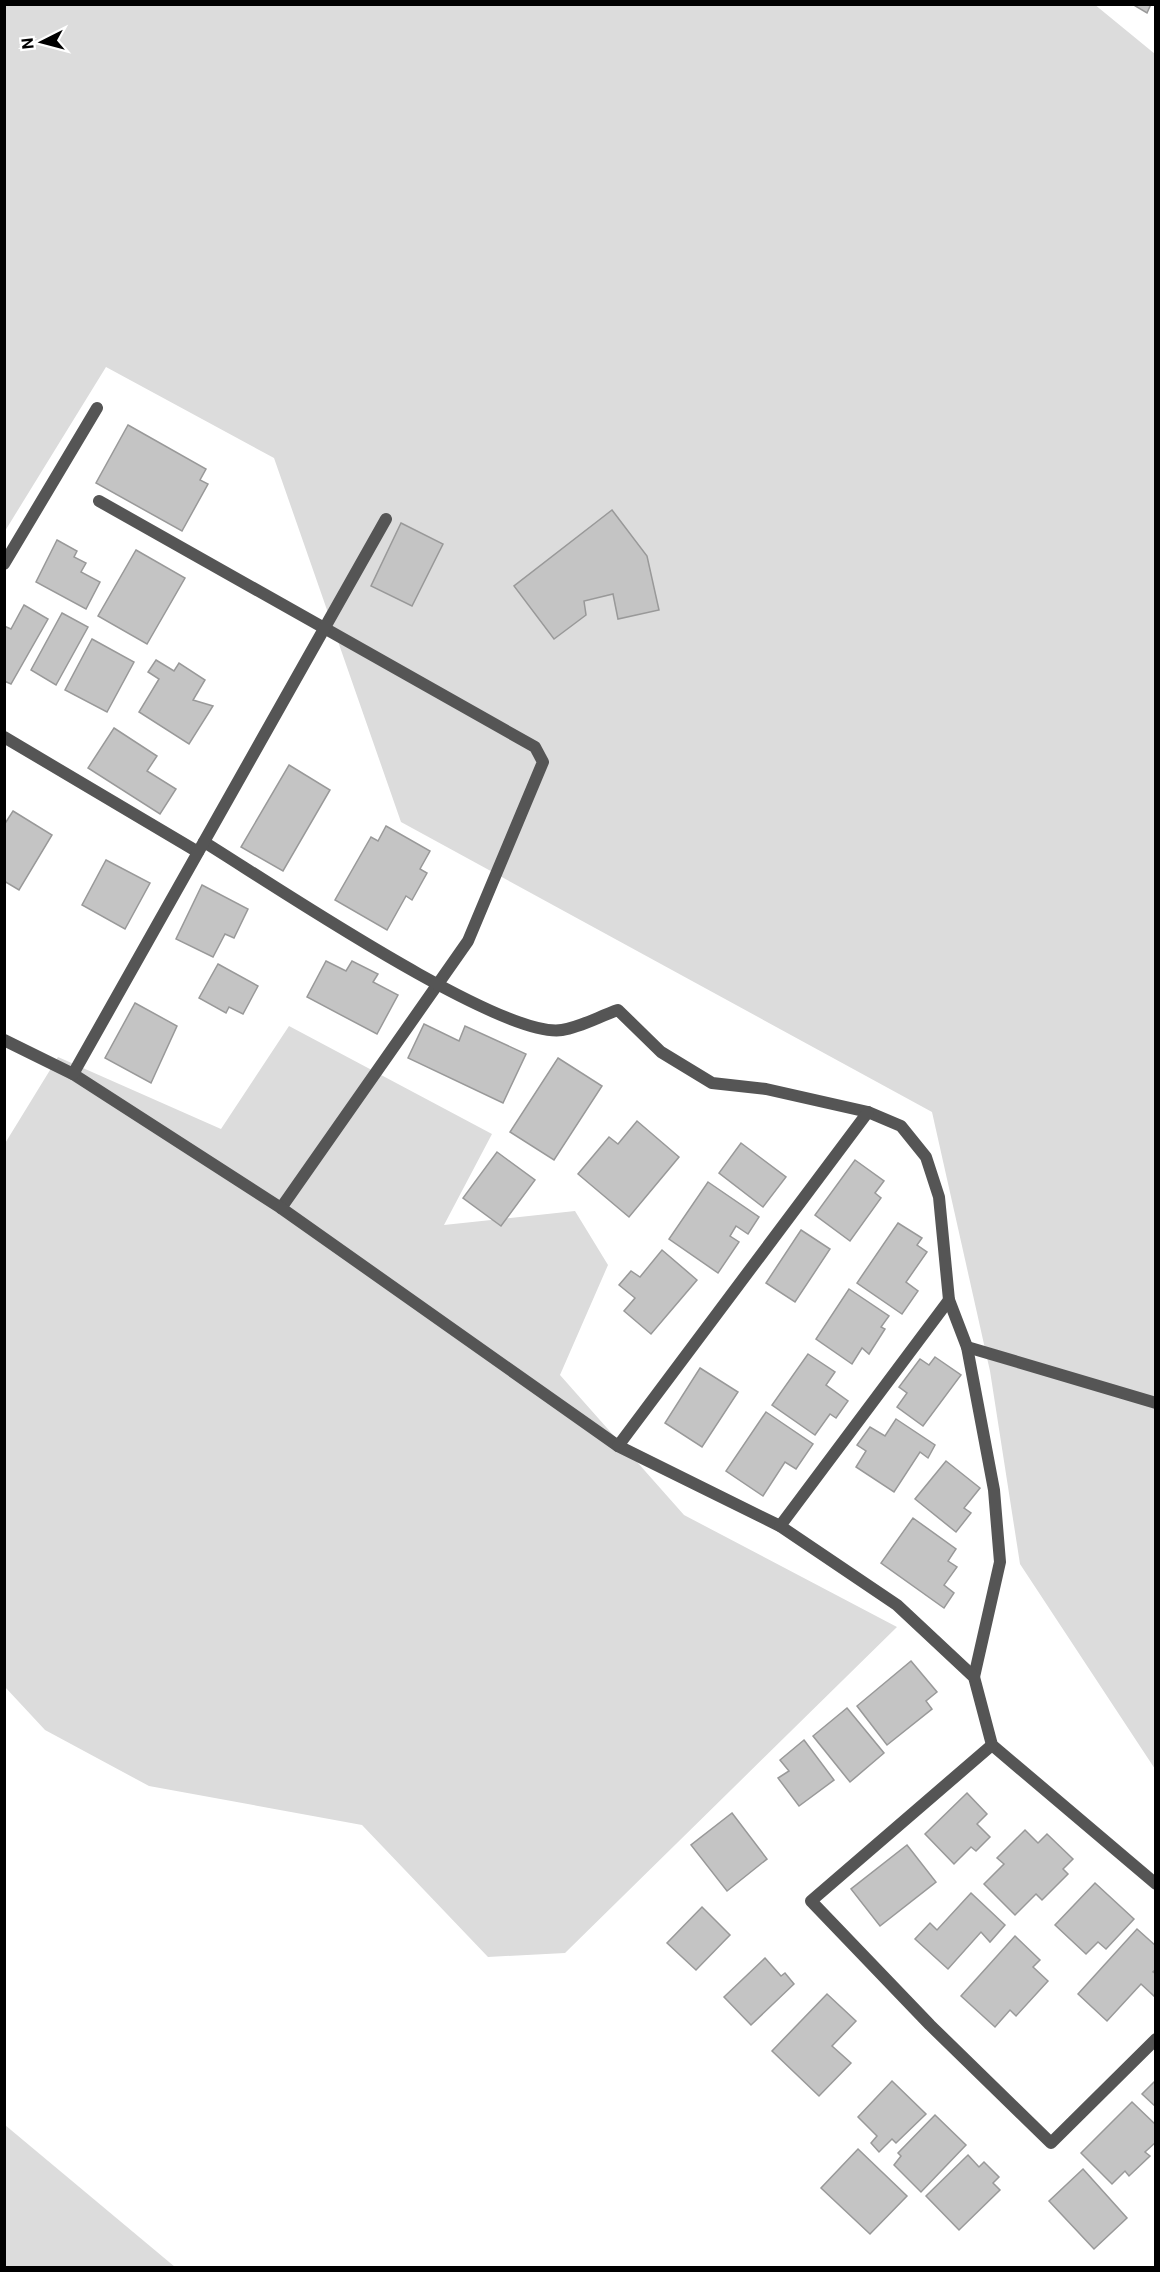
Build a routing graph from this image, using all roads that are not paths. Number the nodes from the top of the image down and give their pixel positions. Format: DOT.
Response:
graph roads {
  1 [pos="97,408"];
  2 [pos="99,501"];
  3 [pos="386,519"];
  4 [pos="4,564"];
  5 [pos="324,628"];
  6 [pos="4,737"];
  7 [pos="201,847"];
  8 [pos="437,986"];
  9 [pos="4,1040"];
  10 [pos="73,1074"];
  11 [pos="868,1112"];
  12 [pos="280,1208"];
  13 [pos="949,1300"];
  14 [pos="968,1347"];
  15 [pos="1155,1403"];
  16 [pos="618,1446"];
  17 [pos="780,1526"];
  18 [pos="974,1677"];
  19 [pos="992,1745"];
  20 [pos="1155,1884"];
  21 [pos="1155,2039"];
  1 -- 4 [label="street"];
  2 -- 5 [label="street"];
  3 -- 5 [label="street"];
  5 -- 7 [label="street"];
  5 -- 8 [label="street"];
  6 -- 7 [label="street"];
  7 -- 8 [label="street"];
  7 -- 10 [label="street"];
  8 -- 11 [label="street"];
  8 -- 12 [label="street"];
  9 -- 10 [label="street"];
  10 -- 12 [label="street"];
  11 -- 13 [label="street"];
  11 -- 16 [label="street"];
  12 -- 16 [label="street"];
  13 -- 14 [label="street"];
  13 -- 17 [label="street"];
  14 -- 15 [label="street"];
  14 -- 18 [label="street"];
  16 -- 17 [label="street"];
  17 -- 18 [label="street"];
  18 -- 19 [label="street"];
  19 -- 20 [label="street"];
  19 -- 21 [label="street"];
}
